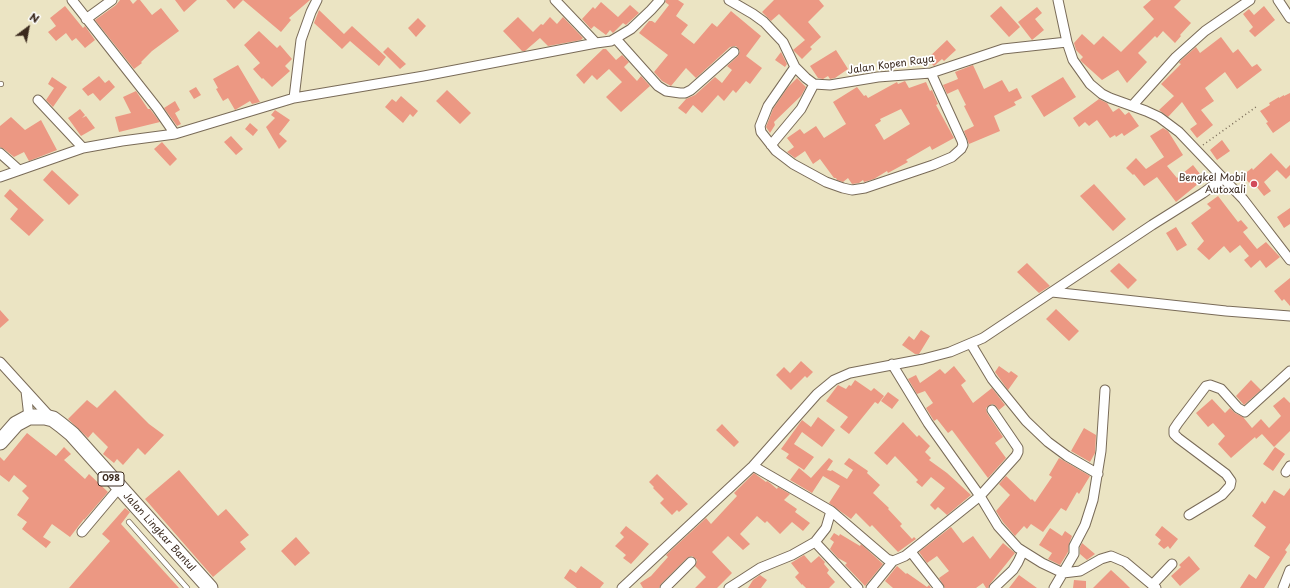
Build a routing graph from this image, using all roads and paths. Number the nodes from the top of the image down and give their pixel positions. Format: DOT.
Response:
graph roads {
  1 [pos="72,0"];
  2 [pos="112,0"];
  3 [pos="317,0"];
  4 [pos="555,0"];
  5 [pos="660,0"];
  6 [pos="729,0"];
  7 [pos="1058,0"];
  8 [pos="1250,0"];
  9 [pos="1278,0"];
  10 [pos="1238,4"];
  11 [pos="1290,18"];
  12 [pos="86,19"];
  13 [pos="616,39"];
  14 [pos="1067,42"];
  15 [pos="596,43"];
  16 [pos="734,52"];
  17 [pos="795,67"];
  18 [pos="932,73"];
  19 [pos="814,84"];
  20 [pos="294,98"];
  21 [pos="38,100"];
  22 [pos="1132,106"];
  23 [pos="1256,107"];
  24 [pos="175,134"];
  25 [pos="771,145"];
  26 [pos="83,148"];
  27 [pos="1197,150"];
  28 [pos="0,153"];
  29 [pos="19,170"];
  30 [pos="0,177"];
  31 [pos="1224,178"];
  32 [pos="1290,260"];
  33 [pos="1052,292"];
  34 [pos="1290,316"];
  35 [pos="971,344"];
  36 [pos="0,362"];
  37 [pos="892,364"];
  38 [pos="1290,371"];
  39 [pos="1104,390"];
  40 [pos="26,391"];
  41 [pos="992,410"];
  42 [pos="29,417"];
  43 [pos="50,418"];
  44 [pos="0,442"];
  45 [pos="753,466"];
  46 [pos="1098,474"];
  47 [pos="119,488"];
  48 [pos="980,496"];
  49 [pos="831,511"];
  50 [pos="1189,515"];
  51 [pos="129,522"];
  52 [pos="82,532"];
  53 [pos="815,542"];
  54 [pos="1023,551"];
  55 [pos="911,552"];
  56 [pos="893,561"];
  57 [pos="691,562"];
  58 [pos="1172,564"];
  59 [pos="1290,570"];
  60 [pos="1062,573"];
  61 [pos="1154,586"];
  62 [pos="626,587"];
  63 [pos="187,588"];
  64 [pos="210,588"];
  65 [pos="665,588"];
  66 [pos="729,588"];
  67 [pos="858,588"];
  68 [pos="871,588"];
  69 [pos="939,588"];
  70 [pos="994,588"];
  71 [pos="1054,588"];
  72 [pos="1283,588"];
  1 -- 12 [label="street"];
  2 -- 12 [label="street"];
  3 -- 20 [label="street"];
  4 -- 15 [label="street"];
  5 -- 13 [label="street"];
  6 -- 17 [label="street"];
  7 -- 14 [label="street"];
  8 -- 10 [label="street"];
  9 -- 11 [label="street"];
  10 -- 22 [label="street"];
  12 -- 24 [label="street"];
  13 -- 15 [label="street"];
  13 -- 16 [label="street"];
  14 -- 18 [label="street, Jalan Kopen Raya"];
  14 -- 22 [label="street"];
  15 -- 20 [label="street"];
  17 -- 19 [label="street"];
  17 -- 25 [label="street"];
  18 -- 19 [label="street, Jalan Kopen Raya"];
  18 -- 25 [label="street"];
  19 -- 25 [label="street"];
  20 -- 24 [label="street"];
  21 -- 26 [label="street"];
  22 -- 27 [label="street"];
  23 -- 27 [label="path"];
  24 -- 26 [label="street"];
  26 -- 29 [label="street"];
  27 -- 31 [label="street"];
  28 -- 29 [label="street"];
  29 -- 30 [label="street"];
  31 -- 32 [label="street"];
  31 -- 33 [label="street"];
  33 -- 34 [label="street"];
  33 -- 35 [label="street"];
  35 -- 37 [label="street"];
  35 -- 46 [label="street"];
  36 -- 40 [label="street"];
  37 -- 45 [label="street"];
  37 -- 48 [label="street"];
  38 -- 50 [label="street"];
  39 -- 46 [label="street"];
  40 -- 42 [label="street"];
  40 -- 43 [label="street"];
  41 -- 48 [label="street"];
  42 -- 43 [label="main road"];
  42 -- 44 [label="main road"];
  43 -- 47 [label="main road, Jalan Lingkar Bantul / 098"];
  45 -- 49 [label="street"];
  45 -- 62 [label="street"];
  46 -- 60 [label="street"];
  47 -- 52 [label="street"];
  47 -- 64 [label="main road, Jalan Lingkar Bantul / 098"];
  48 -- 54 [label="street"];
  48 -- 55 [label="street"];
  49 -- 53 [label="street"];
  49 -- 56 [label="street"];
  51 -- 63 [label="lane"];
  53 -- 66 [label="street"];
  53 -- 67 [label="street"];
  54 -- 60 [label="street"];
  54 -- 70 [label="street"];
  55 -- 56 [label="street"];
  55 -- 69 [label="street"];
  56 -- 68 [label="street"];
  57 -- 65 [label="street"];
  58 -- 61 [label="street"];
  59 -- 72 [label="street"];
  60 -- 61 [label="street"];
  60 -- 71 [label="street"];
}
